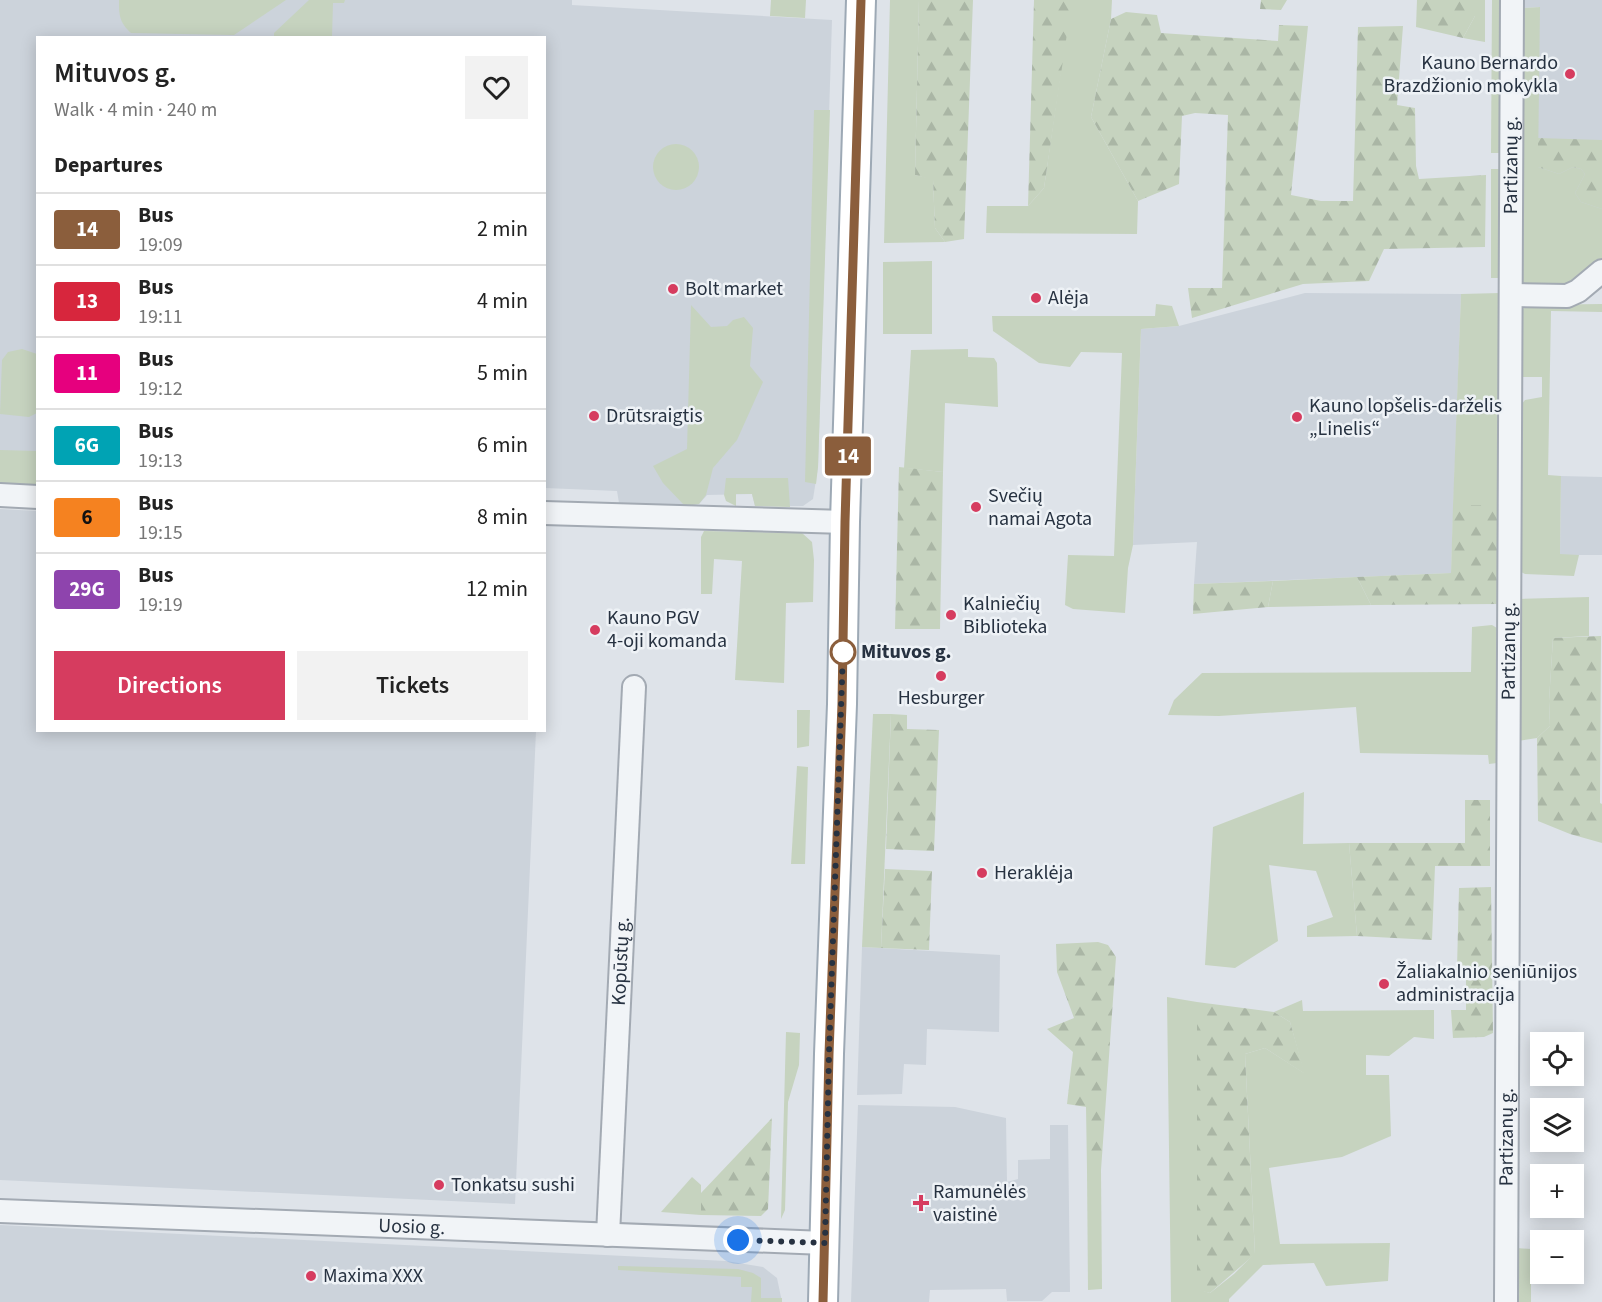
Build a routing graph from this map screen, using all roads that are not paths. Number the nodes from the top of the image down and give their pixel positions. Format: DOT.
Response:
graph roads {
  1 [pos="861,0"];
  2 [pos="1512,0"];
  3 [pos="1602,271"];
  4 [pos="1510,295"];
  5 [pos="0,495"];
  6 [pos="36,497"];
  7 [pos="546,513"];
  8 [pos="845,522"];
  9 [pos="634,687"];
  10 [pos="0,1211"];
  11 [pos="608,1235"];
  12 [pos="825,1243"];
  13 [pos="823,1302"];
  14 [pos="1506,1302"];
  1 -- 8 [label="main road"];
  2 -- 4 [label="street, Partizanų g."];
  3 -- 4 [label="street"];
  4 -- 14 [label="street, Partizanų g."];
  5 -- 6 [label="street"];
  7 -- 8 [label="street"];
  8 -- 12 [label="main road"];
  9 -- 11 [label="street, Kopūstų g."];
  10 -- 11 [label="street, Uosio g."];
  11 -- 12 [label="street, Uosio g."];
  12 -- 13 [label="main road"];
}
